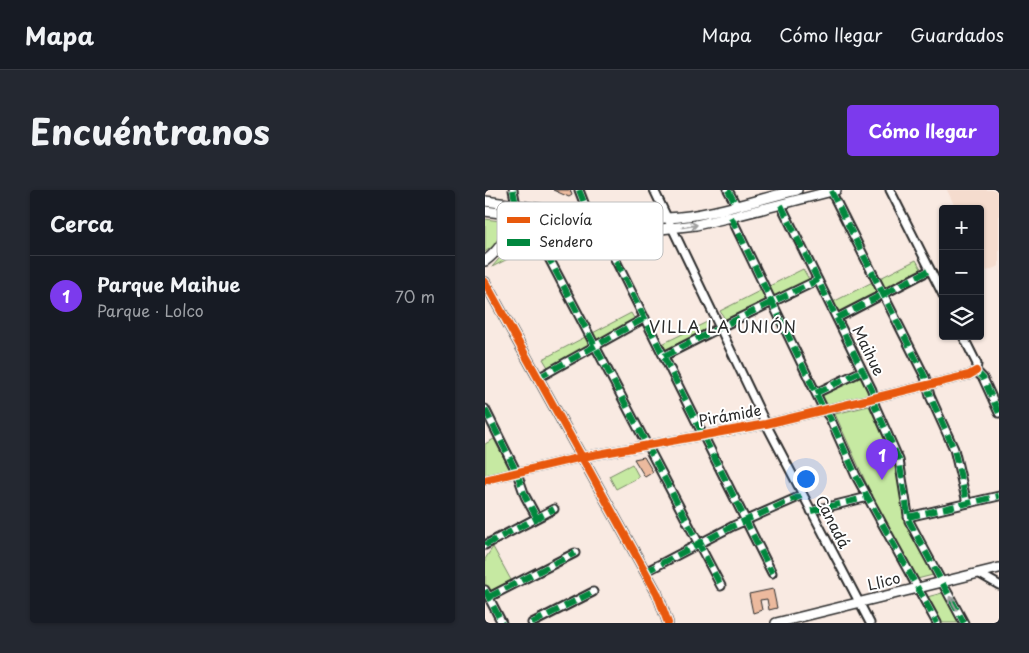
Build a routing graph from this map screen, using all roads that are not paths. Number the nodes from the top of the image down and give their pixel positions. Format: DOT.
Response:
graph roads {
  1 [pos="579,190"];
  2 [pos="654,190"];
  3 [pos="728,190"];
  4 [pos="889,190"];
  5 [pos="834,191"];
  6 [pos="801,193"];
  7 [pos="584,202"];
  8 [pos="660,202"];
  9 [pos="736,205"];
  10 [pos="781,205"];
  11 [pos="663,208"];
  12 [pos="731,217"];
  13 [pos="663,218"];
  14 [pos="668,218"];
  15 [pos="663,228"];
  16 [pos="673,228"];
  17 [pos="497,250"];
  18 [pos="550,260"];
  19 [pos="616,260"];
  20 [pos="485,261"];
  21 [pos="930,270"];
  22 [pos="818,280"];
  23 [pos="485,282"];
  24 [pos="939,287"];
  25 [pos="883,294"];
  26 [pos="772,302"];
  27 [pos="645,318"];
  28 [pos="837,318"];
  29 [pos="720,328"];
  30 [pos="965,340"];
  31 [pos="595,346"];
  32 [pos="664,356"];
  33 [pos="862,370"];
  34 [pos="976,371"];
  35 [pos="538,378"];
  36 [pos="927,386"];
  37 [pos="816,393"];
  38 [pos="873,399"];
  39 [pos="485,409"];
  40 [pos="824,410"];
  41 [pos="999,413"];
  42 [pos="766,424"];
  43 [pos="703,435"];
  44 [pos="647,445"];
  45 [pos="582,457"];
  46 [pos="517,473"];
  47 [pos="485,480"];
  48 [pos="803,495"];
  49 [pos="999,496"];
  50 [pos="868,497"];
  51 [pos="967,503"];
  52 [pos="554,509"];
  53 [pos="811,511"];
  54 [pos="907,517"];
  55 [pos="537,518"];
  56 [pos="745,521"];
  57 [pos="699,544"];
  58 [pos="485,545"];
  59 [pos="575,553"];
  60 [pos="999,568"];
  61 [pos="645,572"];
  62 [pos="772,573"];
  63 [pos="978,573"];
  64 [pos="942,582"];
  65 [pos="999,585"];
  66 [pos="721,586"];
  67 [pos="918,588"];
  68 [pos="593,592"];
  69 [pos="487,594"];
  70 [pos="859,603"];
  71 [pos="502,623"];
  72 [pos="532,623"];
  73 [pos="668,623"];
  74 [pos="776,623"];
  75 [pos="870,623"];
  76 [pos="937,623"];
  77 [pos="964,623"];
  1 -- 7 [label="street"];
  2 -- 8 [label="street, Canadá"];
  3 -- 9 [label="street"];
  4 -- 21 [label="street"];
  5 -- 6 [label="street"];
  5 -- 25 [label="street"];
  6 -- 9 [label="street"];
  6 -- 10 [label="street"];
  9 -- 14 [label="street"];
  10 -- 12 [label="street"];
  10 -- 22 [label="street, Maihue"];
  11 -- 14 [label="street, Canadá"];
  16 -- 12 [label="street, one-way"];
  12 -- 26 [label="street"];
  13 -- 14 [label="street"];
  14 -- 16 [label="street, Canadá"];
  15 -- 16 [label="street"];
  16 -- 29 [label="street, Canadá"];
  17 -- 20 [label="street"];
  18 -- 31 [label="street"];
  19 -- 27 [label="street"];
  21 -- 24 [label="street"];
  21 -- 25 [label="street"];
  22 -- 26 [label="street"];
  22 -- 28 [label="street, Maihue"];
  23 -- 35 [label="street"];
  25 -- 28 [label="street"];
  25 -- 36 [label="street"];
  26 -- 29 [label="street"];
  26 -- 37 [label="street"];
  27 -- 31 [label="street"];
  27 -- 32 [label="street"];
  28 -- 33 [label="street, Maihue"];
  29 -- 32 [label="street"];
  29 -- 42 [label="street, Canadá"];
  30 -- 34 [label="street"];
  31 -- 35 [label="street"];
  31 -- 44 [label="street"];
  32 -- 43 [label="street"];
  33 -- 37 [label="street"];
  33 -- 38 [label="street, Maihue"];
  34 -- 36 [label="street, Pirámide"];
  34 -- 41 [label="street"];
  35 -- 45 [label="street"];
  36 -- 38 [label="street, Pirámide"];
  36 -- 51 [label="street"];
  37 -- 40 [label="street"];
  38 -- 40 [label="street, Pirámide"];
  38 -- 54 [label="street, Maihue"];
  39 -- 46 [label="street"];
  40 -- 42 [label="street, Pirámide"];
  40 -- 50 [label="street"];
  42 -- 43 [label="street, Pirámide"];
  42 -- 48 [label="street, Canadá"];
  43 -- 44 [label="street, Pirámide"];
  43 -- 56 [label="street"];
  44 -- 45 [label="street, Pirámide"];
  44 -- 57 [label="street"];
  45 -- 46 [label="street, Pirámide"];
  45 -- 61 [label="street"];
  46 -- 47 [label="street, Pirámide"];
  46 -- 55 [label="street"];
  48 -- 53 [label="street, Canadá"];
  48 -- 56 [label="street"];
  49 -- 51 [label="street"];
  50 -- 53 [label="street"];
  50 -- 67 [label="street"];
  51 -- 54 [label="street"];
  52 -- 55 [label="street"];
  53 -- 70 [label="street, Canadá"];
  54 -- 64 [label="street, Maihue"];
  55 -- 58 [label="street"];
  56 -- 57 [label="street"];
  56 -- 62 [label="street"];
  57 -- 61 [label="street"];
  57 -- 66 [label="street"];
  59 -- 69 [label="street"];
  60 -- 63 [label="street, Llico"];
  61 -- 73 [label="street"];
  63 -- 64 [label="street, Llico"];
  63 -- 65 [label="street"];
  64 -- 67 [label="street, Llico"];
  77 -- 64 [label="street, Maihue, one-way"];
  67 -- 70 [label="street, Llico"];
  67 -- 76 [label="street"];
  68 -- 72 [label="street"];
  69 -- 71 [label="street"];
  70 -- 74 [label="street, Llico"];
  70 -- 75 [label="street, Canadá"];
}
